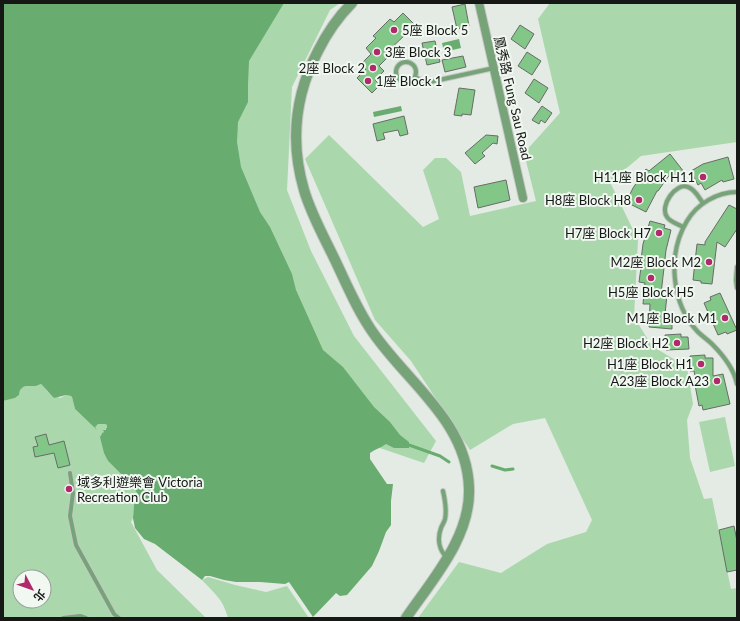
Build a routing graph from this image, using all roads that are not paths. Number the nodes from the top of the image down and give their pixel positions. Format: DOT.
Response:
graph roads {
  1 [pos="352,3"];
  2 [pos="479,3"];
  3 [pos="494,68"];
  4 [pos="415,77"];
  5 [pos="737,192"];
  6 [pos="523,198"];
  7 [pos="703,204"];
  8 [pos="683,227"];
  9 [pos="737,267"];
  10 [pos="737,288"];
  11 [pos="737,384"];
  12 [pos="70,473"];
  13 [pos="443,491"];
  14 [pos="447,558"];
  15 [pos="63,618"];
  16 [pos="86,618"];
  17 [pos="118,618"];
  18 [pos="406,618"];
  1 -- 14 [label="street"];
  2 -- 3 [label="street, 鳳秀路 Fung Sau Road"];
  3 -- 4 [label="lane"];
  3 -- 6 [label="street, 鳳秀路 Fung Sau Road"];
  4 -- 4 [label="lane"];
  5 -- 7 [label="lane"];
  7 -- 8 [label="lane"];
  7 -- 8 [label="lane"];
  8 -- 11 [label="lane"];
  9 -- 10 [label="lane"];
  12 -- 17 [label="lane"];
  13 -- 14 [label="lane"];
  14 -- 18 [label="street"];
  15 -- 16 [label="lane"];
}
